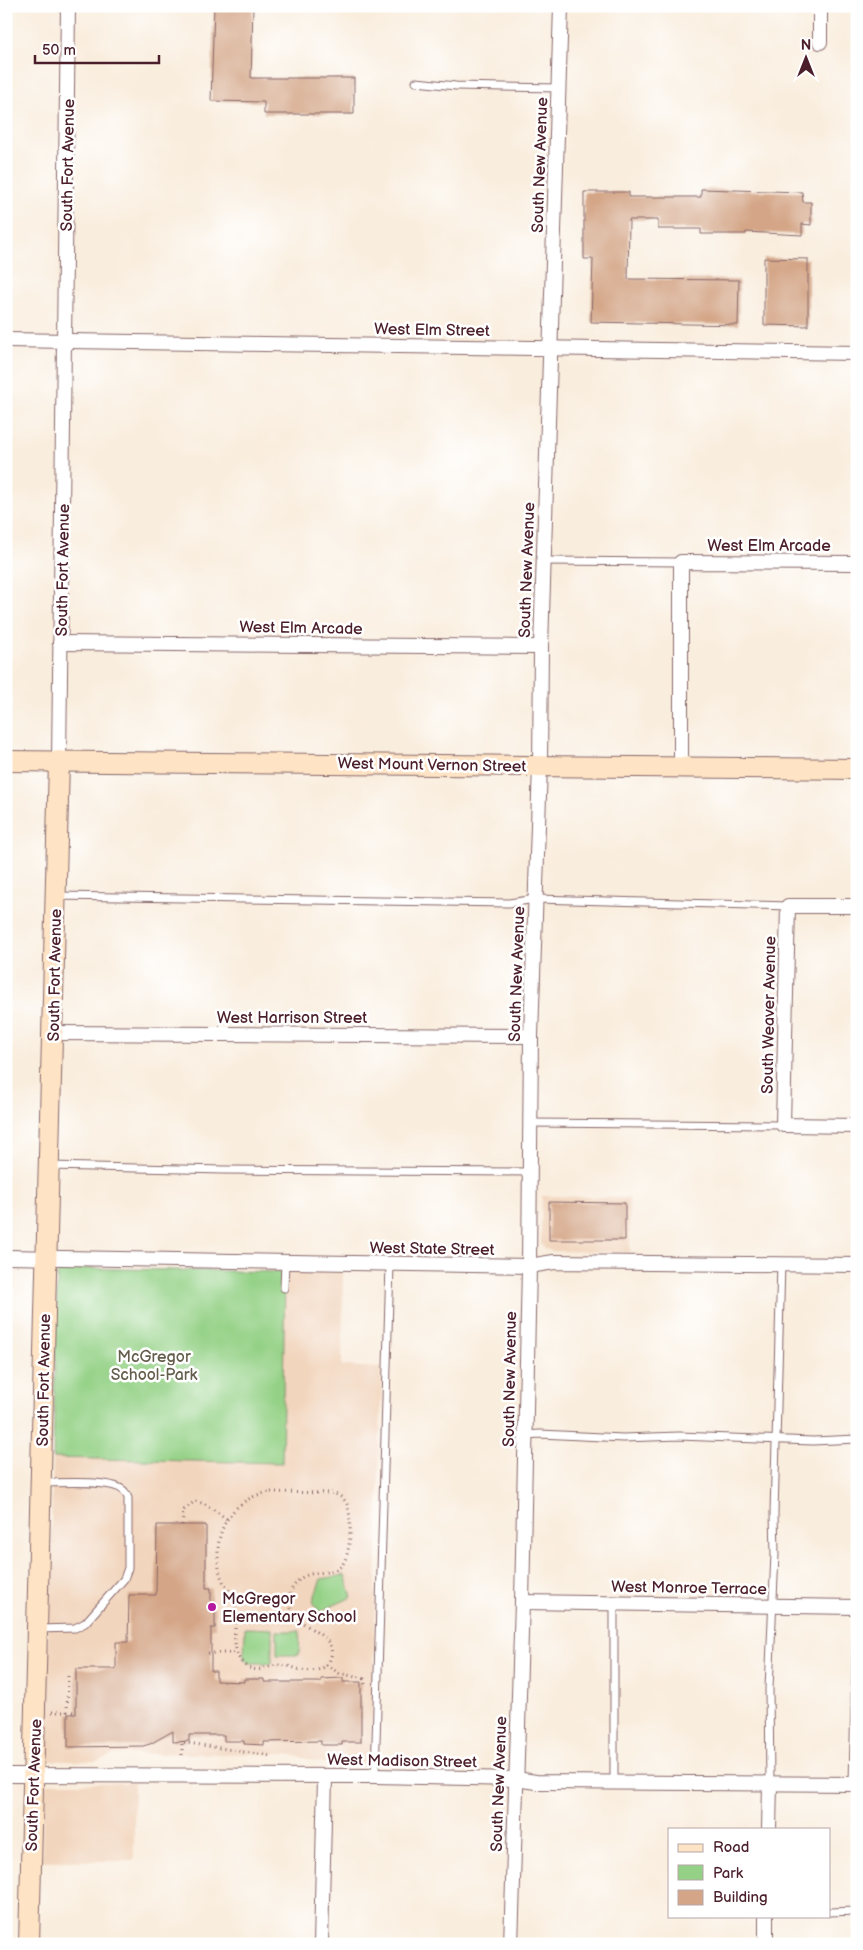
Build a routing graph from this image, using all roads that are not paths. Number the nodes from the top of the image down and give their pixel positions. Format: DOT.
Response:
graph roads {
  1 [pos="68,6"];
  2 [pos="561,6"];
  3 [pos="820,6"];
  4 [pos="820,42"];
  5 [pos="416,82"];
  6 [pos="559,88"];
  7 [pos="6,340"];
  8 [pos="65,340"];
  9 [pos="550,348"];
  10 [pos="857,353"];
  11 [pos="544,561"];
  12 [pos="681,562"];
  13 [pos="857,563"];
  14 [pos="60,642"];
  15 [pos="541,647"];
  16 [pos="59,760"];
  17 [pos="6,761"];
  18 [pos="540,765"];
  19 [pos="681,767"];
  20 [pos="857,769"];
  21 [pos="56,896"];
  22 [pos="536,899"];
  23 [pos="788,906"];
  24 [pos="857,906"];
  25 [pos="52,1033"];
  26 [pos="531,1036"];
  27 [pos="530,1123"];
  28 [pos="783,1125"];
  29 [pos="857,1126"];
  30 [pos="49,1166"];
  31 [pos="530,1172"];
  32 [pos="6,1257"];
  33 [pos="46,1258"];
  34 [pos="285,1263"];
  35 [pos="390,1264"];
  36 [pos="781,1264"];
  37 [pos="857,1265"];
  38 [pos="529,1266"];
  39 [pos="284,1288"];
  40 [pos="525,1435"];
  41 [pos="857,1439"];
  42 [pos="775,1440"];
  43 [pos="41,1483"];
  44 [pos="522,1602"];
  45 [pos="614,1603"];
  46 [pos="772,1606"];
  47 [pos="857,1609"];
  48 [pos="37,1629"];
  49 [pos="6,1775"];
  50 [pos="34,1776"];
  51 [pos="375,1776"];
  52 [pos="325,1777"];
  53 [pos="516,1780"];
  54 [pos="614,1783"];
  55 [pos="770,1784"];
  56 [pos="855,1784"];
  57 [pos="769,1828"];
  58 [pos="857,1910"];
  59 [pos="830,1912"];
  60 [pos="766,1918"];
  61 [pos="29,1944"];
  62 [pos="321,1944"];
  63 [pos="511,1944"];
  64 [pos="766,1944"];
  1 -- 8 [label="street, South Fort Avenue"];
  2 -- 6 [label="street, South New Avenue"];
  3 -- 4 [label="street"];
  5 -- 6 [label="lane"];
  6 -- 9 [label="street, South New Avenue"];
  7 -- 8 [label="street, West Elm Street"];
  8 -- 9 [label="street, West Elm Street"];
  8 -- 14 [label="street, South Fort Avenue"];
  9 -- 10 [label="street, West Elm Street"];
  9 -- 11 [label="street, South New Avenue"];
  11 -- 12 [label="lane"];
  11 -- 15 [label="street, South New Avenue"];
  12 -- 13 [label="street, West Elm Arcade"];
  12 -- 19 [label="street"];
  14 -- 15 [label="street, West Elm Arcade"];
  14 -- 16 [label="street, South Fort Avenue"];
  15 -- 18 [label="street, South New Avenue"];
  16 -- 17 [label="street, West Mount Vernon Street"];
  16 -- 18 [label="street, West Mount Vernon Street"];
  16 -- 21 [label="street, South Fort Avenue"];
  18 -- 19 [label="street, West Mount Vernon Street"];
  18 -- 22 [label="street, South New Avenue"];
  19 -- 20 [label="street, West Mount Vernon Street"];
  21 -- 22 [label="lane"];
  21 -- 25 [label="street, South Fort Avenue"];
  22 -- 23 [label="lane"];
  22 -- 26 [label="street, South New Avenue"];
  23 -- 24 [label="street"];
  23 -- 28 [label="street, South Weaver Avenue"];
  25 -- 26 [label="street, West Harrison Street"];
  25 -- 30 [label="street, South Fort Avenue"];
  26 -- 27 [label="street, South New Avenue"];
  27 -- 28 [label="lane"];
  27 -- 31 [label="street, South New Avenue"];
  28 -- 29 [label="street"];
  30 -- 31 [label="lane"];
  30 -- 33 [label="street, South Fort Avenue"];
  31 -- 38 [label="street, South New Avenue"];
  32 -- 33 [label="street, West State Street"];
  33 -- 34 [label="street, West State Street"];
  33 -- 43 [label="street, South Fort Avenue"];
  34 -- 35 [label="street, West State Street"];
  34 -- 39 [label="lane"];
  35 -- 38 [label="street, West State Street"];
  35 -- 51 [label="lane"];
  36 -- 37 [label="street, West State Street"];
  36 -- 38 [label="street, West State Street"];
  36 -- 42 [label="lane"];
  38 -- 40 [label="street, South New Avenue"];
  40 -- 42 [label="lane"];
  40 -- 44 [label="street, South New Avenue"];
  41 -- 42 [label="lane"];
  42 -- 46 [label="lane"];
  43 -- 48 [label="street, South Fort Avenue"];
  43 -- 48 [label="lane"];
  44 -- 45 [label="street, West Monroe Terrace"];
  44 -- 53 [label="street, South New Avenue"];
  45 -- 46 [label="street, West Monroe Terrace"];
  45 -- 54 [label="lane"];
  46 -- 47 [label="street, West Monroe Terrace"];
  46 -- 55 [label="lane"];
  47 -- 56 [label="lane"];
  48 -- 50 [label="street, South Fort Avenue"];
  49 -- 50 [label="street, West Madison Street"];
  50 -- 52 [label="street, West Madison Street"];
  50 -- 61 [label="street, South Fort Avenue"];
  51 -- 52 [label="street, West Madison Street"];
  51 -- 53 [label="street, West Madison Street"];
  52 -- 62 [label="street"];
  53 -- 54 [label="street, West Madison Street"];
  53 -- 63 [label="street, South New Avenue"];
  54 -- 55 [label="street, West Madison Street"];
  55 -- 56 [label="street, West Madison Street"];
  55 -- 57 [label="street"];
  58 -- 59 [label="lane"];
  60 -- 64 [label="street"];
}
